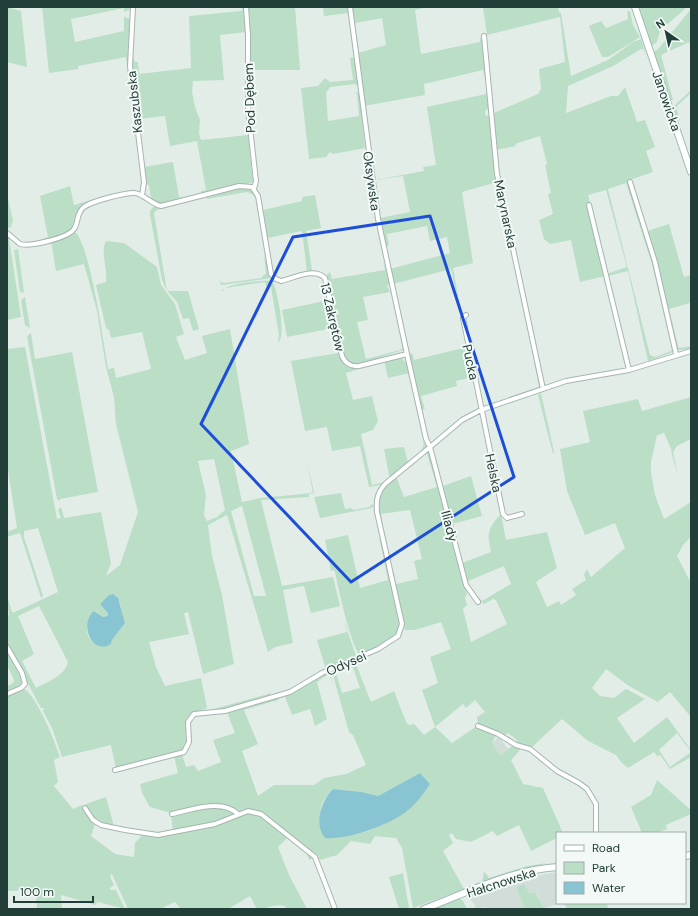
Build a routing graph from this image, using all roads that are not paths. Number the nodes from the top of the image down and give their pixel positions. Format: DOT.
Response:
graph roads {
  1 [pos="133,7"];
  2 [pos="246,7"];
  3 [pos="350,7"];
  4 [pos="635,7"];
  5 [pos="484,36"];
  6 [pos="691,172"];
  7 [pos="630,182"];
  8 [pos="254,188"];
  9 [pos="142,196"];
  10 [pos="590,205"];
  11 [pos="7,233"];
  12 [pos="466,315"];
  13 [pos="691,351"];
  14 [pos="407,354"];
  15 [pos="676,354"];
  16 [pos="629,370"];
  17 [pos="543,389"];
  18 [pos="481,410"];
  19 [pos="430,447"];
  20 [pos="522,514"];
  21 [pos="478,602"];
  22 [pos="7,648"];
  23 [pos="7,694"];
  24 [pos="478,726"];
  25 [pos="115,770"];
  26 [pos="85,808"];
  27 [pos="172,814"];
  28 [pos="238,814"];
  29 [pos="596,832"];
  30 [pos="556,867"];
  31 [pos="335,909"];
  32 [pos="424,909"];
  1 -- 9 [label="street, Kaszubska"];
  2 -- 8 [label="street, Pod Dębem"];
  3 -- 14 [label="street, Oksywska"];
  4 -- 6 [label="street, Janowicka"];
  5 -- 17 [label="street, Marynarska"];
  7 -- 15 [label="street"];
  8 -- 9 [label="street"];
  8 -- 14 [label="street, 13 Zakrętów"];
  9 -- 11 [label="street"];
  10 -- 16 [label="street"];
  12 -- 18 [label="street, Pucka"];
  13 -- 15 [label="street"];
  14 -- 19 [label="street"];
  15 -- 16 [label="street"];
  16 -- 17 [label="street"];
  17 -- 18 [label="street"];
  18 -- 19 [label="street"];
  18 -- 20 [label="street, Helska"];
  19 -- 21 [label="street, Iliady"];
  19 -- 25 [label="street, Odysei"];
  22 -- 23 [label="street"];
  24 -- 29 [label="street"];
  26 -- 28 [label="street"];
  27 -- 28 [label="street"];
  28 -- 31 [label="street"];
  30 -- 32 [label="street, Hałcnowska"];
}
